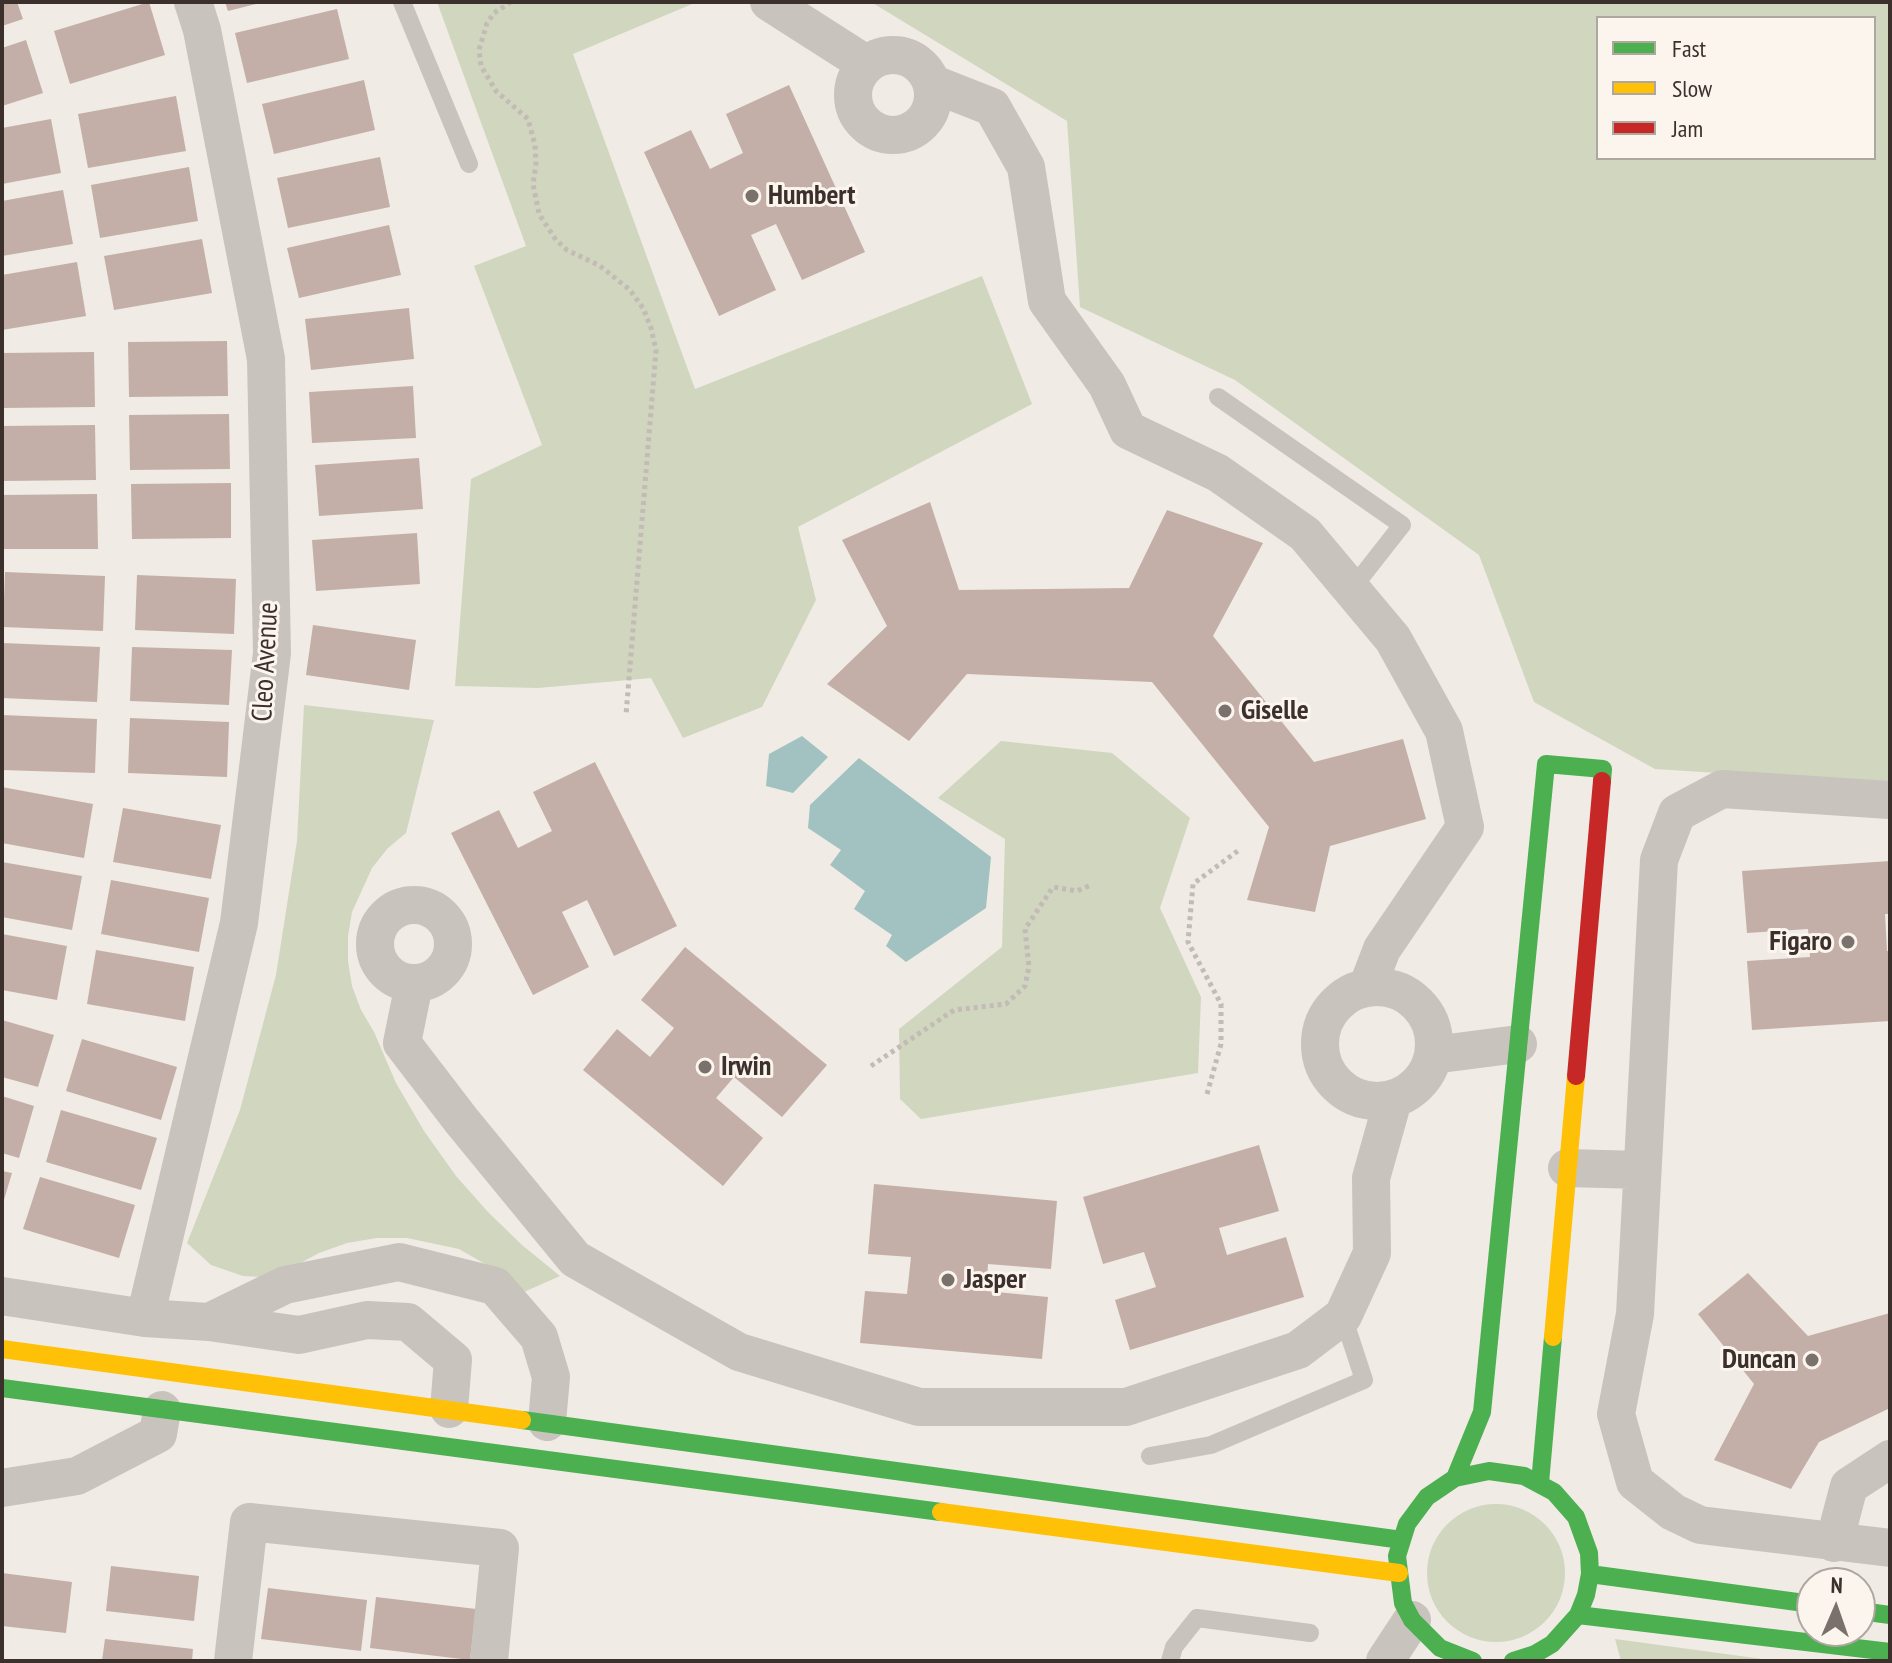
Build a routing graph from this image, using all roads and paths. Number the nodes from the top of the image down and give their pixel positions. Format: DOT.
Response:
graph roads {
  1 [pos="193,2"];
  2 [pos="402,2"];
  3 [pos="511,2"];
  4 [pos="769,2"];
  5 [pos="866,64"];
  6 [pos="931,83"];
  7 [pos="469,164"];
  8 [pos="1218,397"];
  9 [pos="1351,590"];
  10 [pos="626,715"];
  11 [pos="1890,800"];
  12 [pos="1239,850"];
  13 [pos="1091,885"];
  14 [pos="414,984"];
  15 [pos="1367,988"];
  16 [pos="1518,1044"];
  17 [pos="1433,1055"];
  18 [pos="871,1066"];
  19 [pos="1207,1094"];
  20 [pos="1393,1100"];
  21 [pos="1567,1168"];
  22 [pos="1640,1170"];
  23 [pos="2,1296"];
  24 [pos="1343,1316"];
  25 [pos="145,1318"];
  26 [pos="209,1322"];
  27 [pos="2,1349"];
  28 [pos="169,1372"];
  29 [pos="2,1388"];
  30 [pos="449,1409"];
  31 [pos="162,1410"];
  32 [pos="544,1440"];
  33 [pos="444,1447"];
  34 [pos="1150,1456"];
  35 [pos="1890,1459"];
  36 [pos="1455,1478"];
  37 [pos="1540,1483"];
  38 [pos="2,1488"];
  39 [pos="1402,1540"];
  40 [pos="1834,1543"];
  41 [pos="1890,1548"];
  42 [pos="1399,1573"];
  43 [pos="1590,1574"];
  44 [pos="1796,1602"];
  45 [pos="1578,1615"];
  46 [pos="1412,1620"];
  47 [pos="1310,1633"];
  48 [pos="1890,1652"];
  49 [pos="1462,1660"];
  50 [pos="233,1661"];
  51 [pos="489,1661"];
  52 [pos="1170,1661"];
  53 [pos="1385,1661"];
  54 [pos="1513,1661"];
  1 -- 25 [label="street, Cleo Avenue"];
  2 -- 7 [label="lane"];
  3 -- 10 [label="path"];
  4 -- 5 [label="street"];
  5 -- 6 [label="street"];
  5 -- 6 [label="street"];
  6 -- 9 [label="street"];
  8 -- 9 [label="lane"];
  9 -- 15 [label="street"];
  11 -- 22 [label="street"];
  12 -- 19 [label="path"];
  13 -- 18 [label="path"];
  14 -- 24 [label="street"];
  15 -- 17 [label="street"];
  15 -- 20 [label="street"];
  16 -- 17 [label="street"];
  16 -- 21 [label="street"];
  16 -- 36 [label="street"];
  17 -- 20 [label="street"];
  20 -- 24 [label="street"];
  21 -- 22 [label="street"];
  21 -- 37 [label="street"];
  22 -- 40 [label="street"];
  23 -- 25 [label="street"];
  24 -- 34 [label="lane"];
  25 -- 26 [label="street"];
  26 -- 30 [label="street"];
  26 -- 32 [label="street"];
  27 -- 28 [label="street"];
  28 -- 30 [label="street"];
  28 -- 31 [label="street"];
  29 -- 31 [label="street"];
  30 -- 32 [label="street"];
  30 -- 33 [label="street"];
  31 -- 33 [label="street"];
  31 -- 38 [label="street"];
  32 -- 33 [label="street"];
  32 -- 39 [label="street"];
  32 -- 42 [label="street"];
  35 -- 40 [label="street"];
  36 -- 37 [label="street"];
  36 -- 39 [label="street"];
  37 -- 43 [label="street"];
  39 -- 42 [label="street"];
  40 -- 41 [label="street"];
  42 -- 46 [label="street"];
  43 -- 44 [label="street"];
  43 -- 45 [label="street"];
  45 -- 48 [label="street"];
  45 -- 54 [label="street"];
  46 -- 49 [label="street"];
  46 -- 53 [label="street"];
  47 -- 52 [label="lane"];
  50 -- 51 [label="street"];
}
